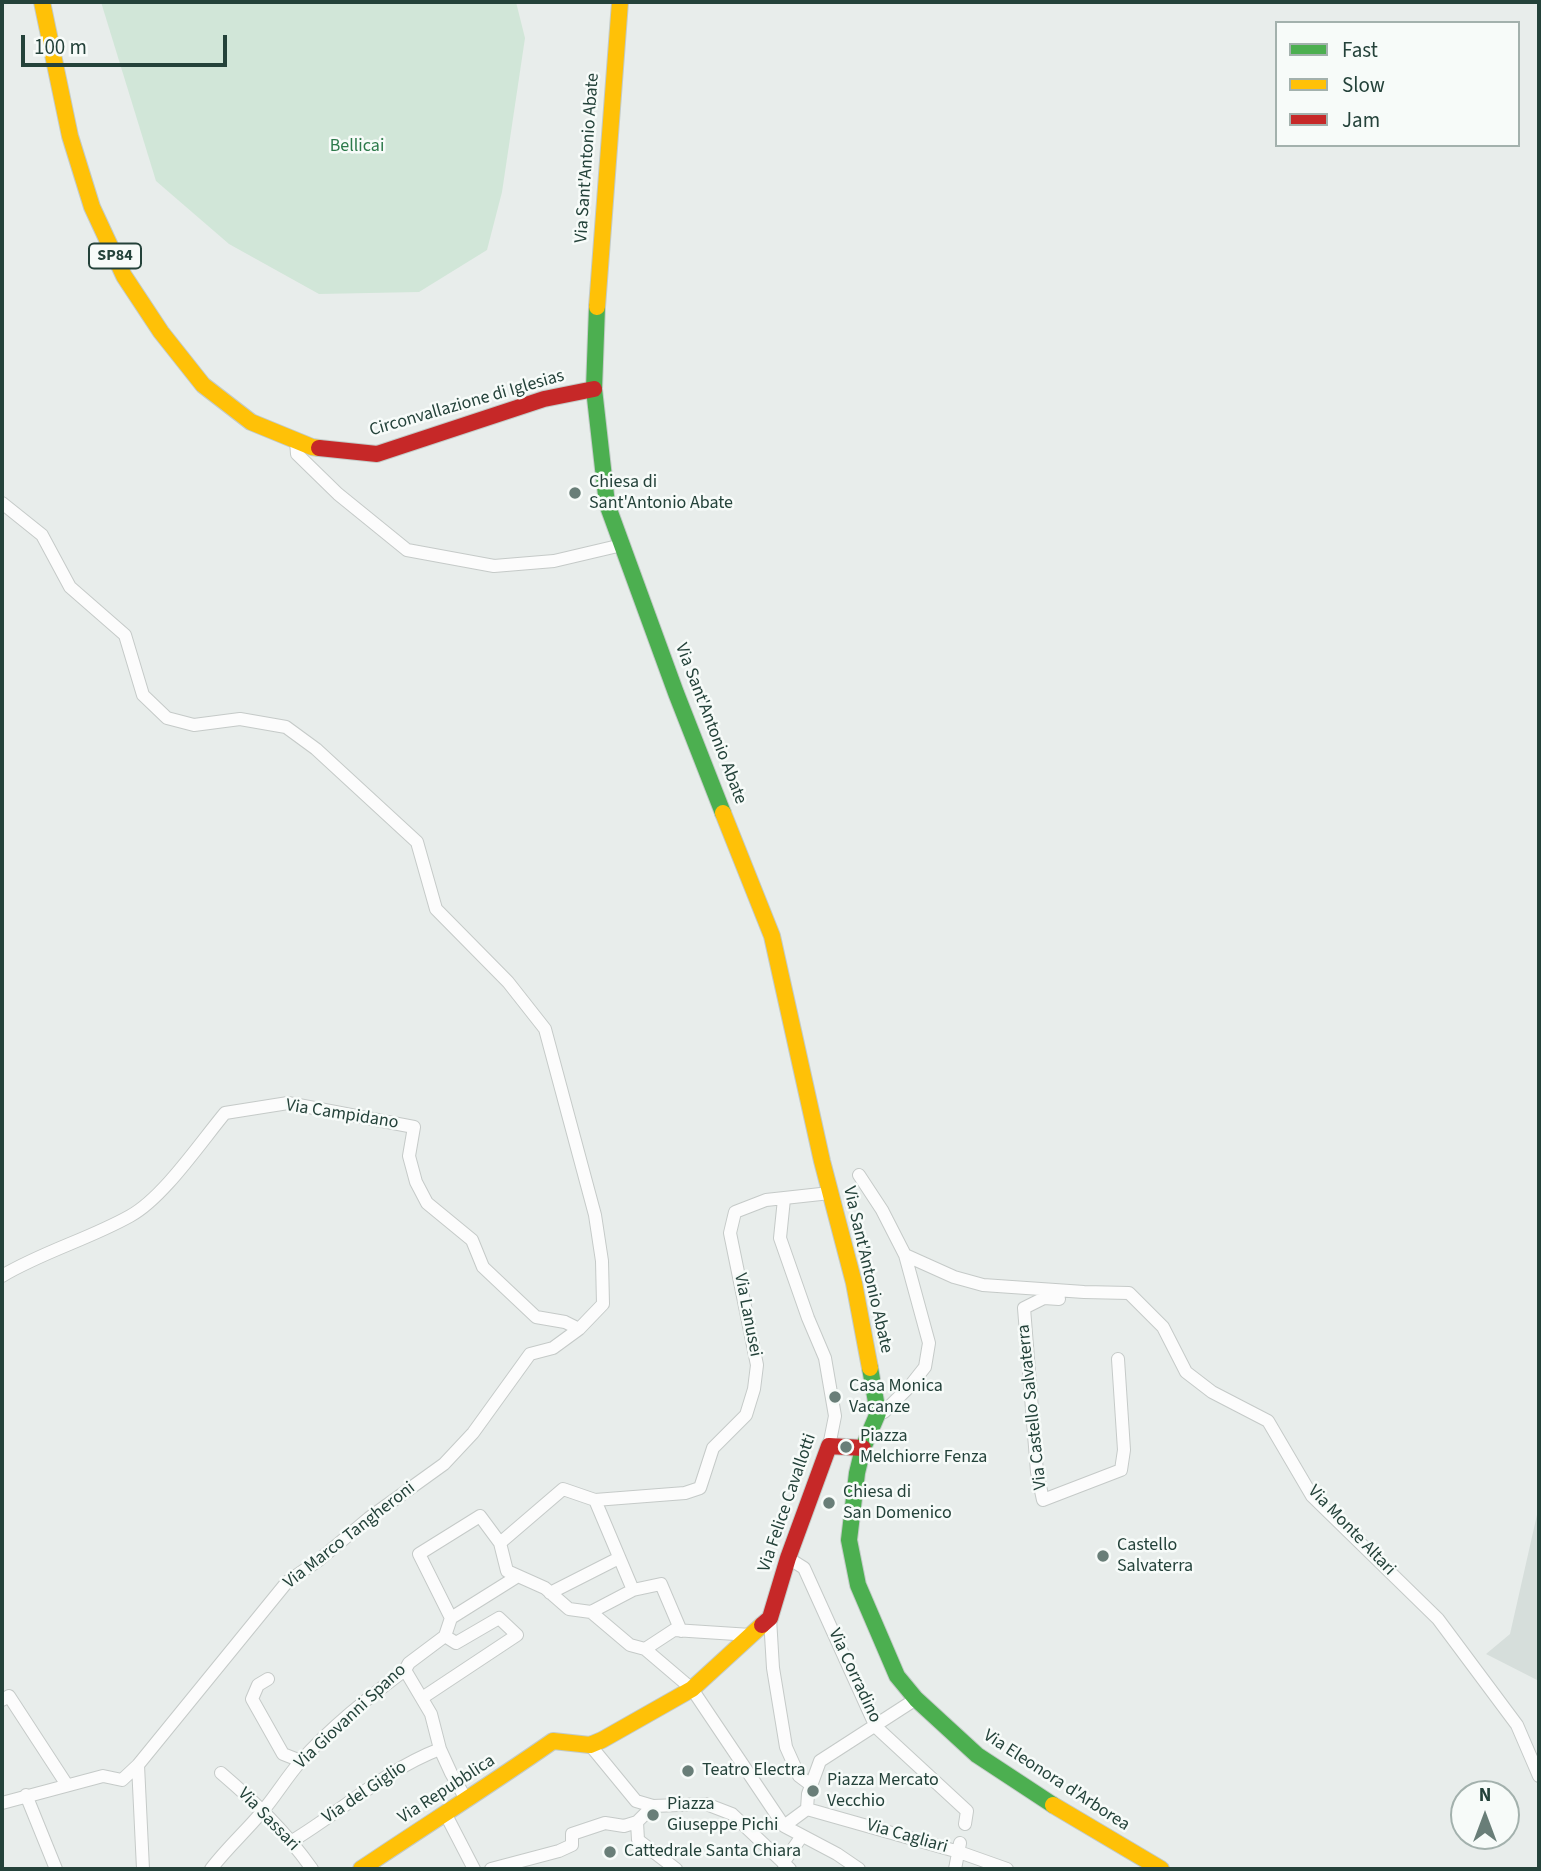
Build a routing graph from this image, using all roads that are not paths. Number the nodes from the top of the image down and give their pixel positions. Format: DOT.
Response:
graph roads {
  1 [pos="42,2"];
  2 [pos="620,2"];
  3 [pos="594,389"];
  4 [pos="296,441"];
  5 [pos="2,503"];
  6 [pos="622,545"];
  7 [pos="859,1175"];
  8 [pos="830,1193"];
  9 [pos="784,1199"];
  10 [pos="905,1255"];
  11 [pos="2,1276"];
  12 [pos="1084,1292"];
  13 [pos="579,1329"];
  14 [pos="1118,1359"];
  15 [pos="877,1413"];
  16 [pos="829,1446"];
  17 [pos="863,1448"];
  18 [pos="595,1500"];
  19 [pos="500,1543"];
  20 [pos="620,1558"];
  21 [pos="788,1558"];
  22 [pos="518,1576"];
  23 [pos="633,1590"];
  24 [pos="550,1593"];
  25 [pos="591,1612"];
  26 [pos="451,1618"];
  27 [pos="770,1618"];
  28 [pos="681,1631"];
  29 [pos="751,1635"];
  30 [pos="445,1636"];
  31 [pos="645,1649"];
  32 [pos="405,1670"];
  33 [pos="268,1679"];
  34 [pos="692,1689"];
  35 [pos="422,1698"];
  36 [pos="916,1699"];
  37 [pos="2,1700"];
  38 [pos="876,1727"];
  39 [pos="590,1745"];
  40 [pos="440,1749"];
  41 [pos="301,1761"];
  42 [pos="138,1765"];
  43 [pos="221,1773"];
  44 [pos="1539,1776"];
  45 [pos="67,1785"];
  46 [pos="811,1785"];
  47 [pos="26,1795"];
  48 [pos="467,1801"];
  49 [pos="2,1803"];
  50 [pos="653,1806"];
  51 [pos="807,1809"];
  52 [pos="264,1810"];
  53 [pos="445,1813"];
  54 [pos="966,1817"];
  55 [pos="637,1822"];
  56 [pos="784,1826"];
  57 [pos="802,1836"];
  58 [pos="292,1841"];
  59 [pos="959,1847"];
  60 [pos="787,1866"];
  61 [pos="672,1868"];
  62 [pos="56,1869"];
  63 [pos="143,1869"];
  64 [pos="211,1869"];
  65 [pos="312,1869"];
  66 [pos="361,1869"];
  67 [pos="474,1869"];
  68 [pos="492,1869"];
  69 [pos="859,1869"];
  70 [pos="955,1869"];
  71 [pos="1007,1869"];
  72 [pos="1161,1869"];
  1 -- 4 [label="main road, Circonvallazione di Iglesias / SP84"];
  2 -- 3 [label="main road, Via Sant'Antonio Abate"];
  3 -- 4 [label="main road, Circonvallazione di Iglesias / SP84"];
  3 -- 6 [label="main road, Via Sant'Antonio Abate"];
  4 -- 6 [label="street"];
  5 -- 13 [label="street, Via Marco Tangheroni"];
  6 -- 8 [label="main road, Via Sant'Antonio Abate"];
  7 -- 10 [label="street"];
  8 -- 9 [label="street, Via Lanusei"];
  8 -- 15 [label="main road, Via Sant'Antonio Abate"];
  9 -- 16 [label="street, Via Felice Cavallotti"];
  9 -- 18 [label="street, Via Lanusei"];
  10 -- 12 [label="street, Via Monte Altari"];
  10 -- 15 [label="street"];
  11 -- 13 [label="street, Via Campidano"];
  12 -- 14 [label="street, Via Castello Salvaterra"];
  12 -- 44 [label="street, Via Monte Altari"];
  13 -- 42 [label="street, Via Marco Tangheroni"];
  15 -- 17 [label="main road"];
  16 -- 17 [label="main road"];
  16 -- 21 [label="main road, Via Felice Cavallotti"];
  17 -- 36 [label="main road, Via Eleonora d'Arborea"];
  18 -- 19 [label="street, Via Lanusei"];
  18 -- 20 [label="street"];
  19 -- 22 [label="street"];
  19 -- 26 [label="street"];
  20 -- 23 [label="street"];
  20 -- 24 [label="street"];
  21 -- 27 [label="main road, Via Felice Cavallotti"];
  21 -- 38 [label="street, Via Corradino"];
  22 -- 24 [label="street"];
  22 -- 26 [label="street"];
  23 -- 25 [label="street"];
  23 -- 28 [label="street"];
  24 -- 25 [label="street"];
  25 -- 31 [label="street"];
  26 -- 30 [label="street"];
  27 -- 29 [label="main road"];
  27 -- 46 [label="street"];
  28 -- 29 [label="street"];
  28 -- 31 [label="street"];
  29 -- 34 [label="main road"];
  30 -- 32 [label="street, Via Giovanni Spano"];
  30 -- 35 [label="street"];
  31 -- 34 [label="street"];
  32 -- 35 [label="street"];
  32 -- 41 [label="street, Via Giovanni Spano"];
  33 -- 41 [label="street"];
  34 -- 39 [label="main road"];
  34 -- 56 [label="street"];
  35 -- 40 [label="street"];
  36 -- 38 [label="street"];
  36 -- 72 [label="main road, Via Eleonora d'Arborea"];
  37 -- 45 [label="street"];
  38 -- 46 [label="street"];
  38 -- 54 [label="street, Via Corradino"];
  39 -- 48 [label="main road, Via Repubblica"];
  39 -- 50 [label="street"];
  40 -- 48 [label="street"];
  40 -- 58 [label="street, Via del Giglio"];
  41 -- 52 [label="street, Via Giovanni Spano"];
  42 -- 45 [label="street"];
  42 -- 63 [label="street"];
  43 -- 52 [label="street, Via Sassari"];
  45 -- 47 [label="street"];
  46 -- 51 [label="street"];
  47 -- 49 [label="street"];
  47 -- 62 [label="street"];
  48 -- 53 [label="main road, Via Repubblica"];
  50 -- 55 [label="street"];
  50 -- 60 [label="street"];
  51 -- 56 [label="street"];
  51 -- 59 [label="street, Via Cagliari"];
  52 -- 58 [label="street, Via Sassari"];
  52 -- 64 [label="street, Via Giovanni Spano"];
  53 -- 66 [label="main road, Via Repubblica"];
  53 -- 67 [label="street"];
  55 -- 61 [label="street"];
  55 -- 68 [label="street"];
  56 -- 57 [label="street"];
  57 -- 60 [label="street"];
  57 -- 69 [label="street"];
  58 -- 65 [label="street, Via Sassari"];
  59 -- 70 [label="street"];
  59 -- 71 [label="street, Via Cagliari"];
}
